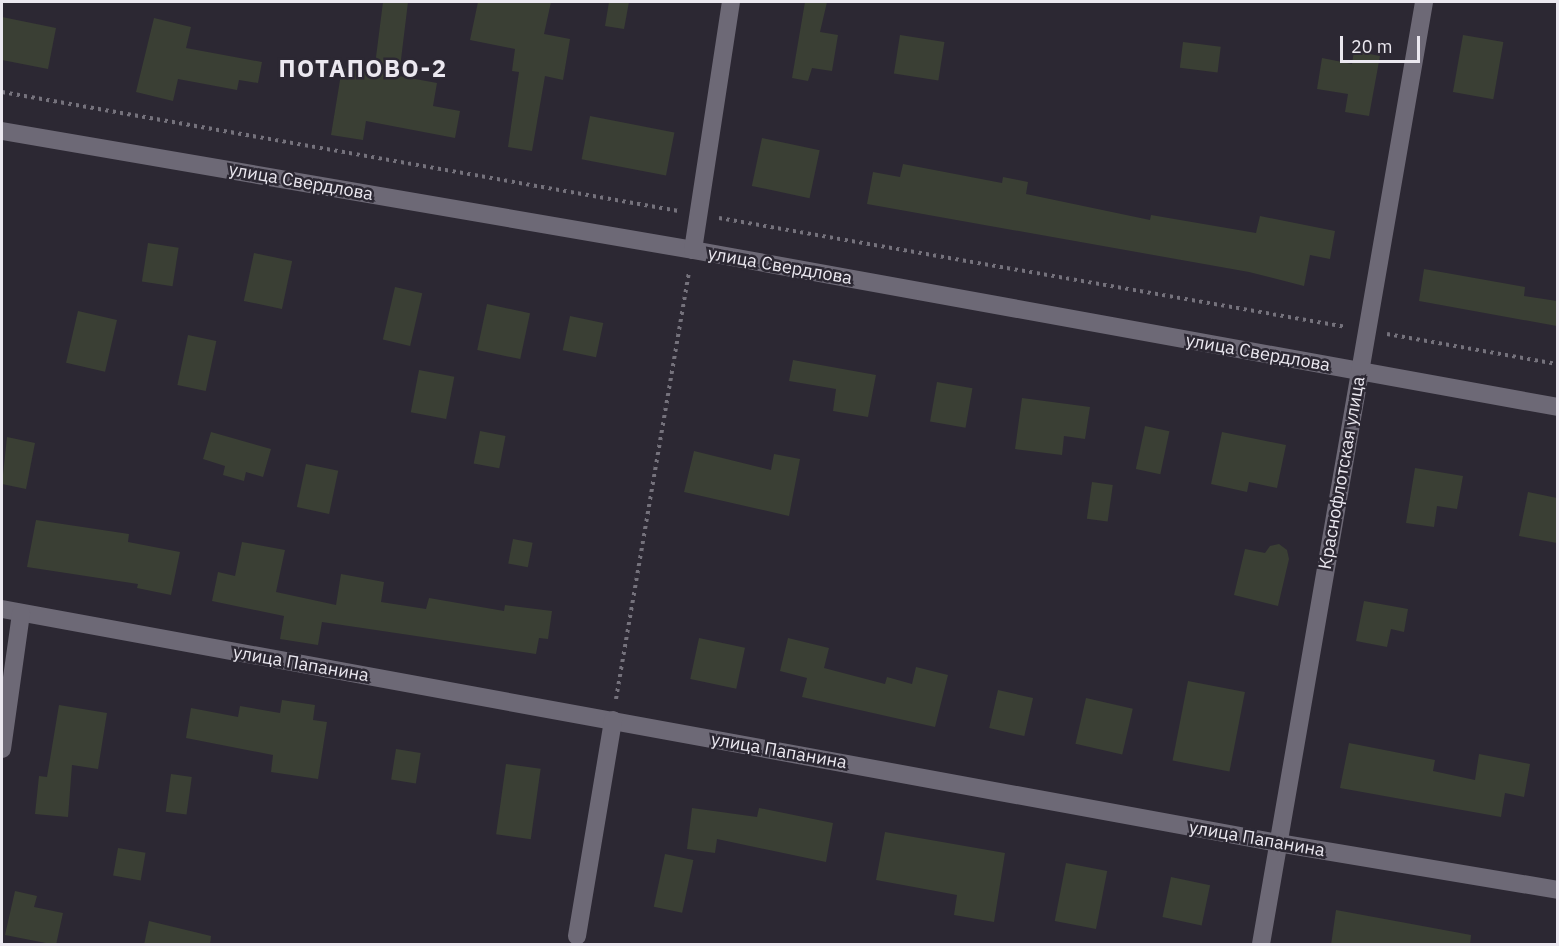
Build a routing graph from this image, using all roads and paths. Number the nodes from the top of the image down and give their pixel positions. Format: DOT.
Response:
graph roads {
  1 [pos="727,2"];
  2 [pos="1424,2"];
  3 [pos="2,92"];
  4 [pos="2,131"];
  5 [pos="698,214"];
  6 [pos="693,250"];
  7 [pos="1368,331"];
  8 [pos="1557,364"];
  9 [pos="1360,372"];
  10 [pos="1557,407"];
  11 [pos="2,609"];
  12 [pos="21,613"];
  13 [pos="613,720"];
  14 [pos="2,749"];
  15 [pos="1278,843"];
  16 [pos="1557,890"];
  17 [pos="577,936"];
  18 [pos="1261,945"];
  1 -- 5 [label="street"];
  2 -- 7 [label="street, Краснофлотская улица"];
  3 -- 5 [label="path"];
  4 -- 6 [label="street, улица Свердлова"];
  5 -- 6 [label="street"];
  5 -- 7 [label="path"];
  6 -- 9 [label="street, улица Свердлова"];
  6 -- 13 [label="path"];
  7 -- 8 [label="path"];
  7 -- 9 [label="street, Краснофлотская улица"];
  9 -- 10 [label="street, улица Свердлова"];
  9 -- 15 [label="street, Краснофлотская улица"];
  11 -- 12 [label="street, улица Папанина"];
  12 -- 13 [label="street, улица Папанина"];
  12 -- 14 [label="street"];
  13 -- 15 [label="street, улица Папанина"];
  13 -- 17 [label="street"];
  15 -- 16 [label="street, улица Папанина"];
  15 -- 18 [label="street, Краснофлотская улица"];
}
